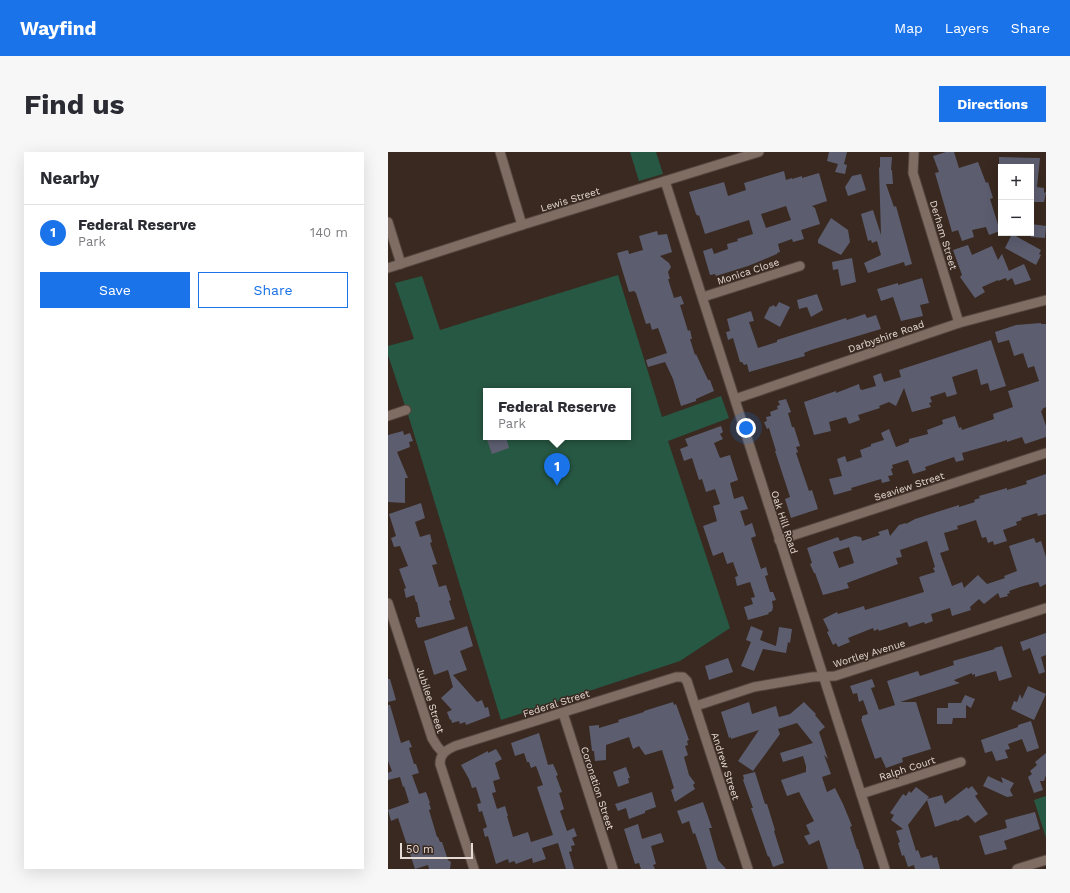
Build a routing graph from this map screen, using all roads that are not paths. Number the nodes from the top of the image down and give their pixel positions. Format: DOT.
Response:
graph roads {
  1 [pos="500,152"];
  2 [pos="759,152"];
  3 [pos="914,152"];
  4 [pos="665,181"];
  5 [pos="388,222"];
  6 [pos="522,225"];
  7 [pos="401,264"];
  8 [pos="800,266"];
  9 [pos="388,268"];
  10 [pos="703,297"];
  11 [pos="1046,300"];
  12 [pos="959,323"];
  13 [pos="735,399"];
  14 [pos="406,410"];
  15 [pos="388,416"];
  16 [pos="1046,453"];
  17 [pos="779,540"];
  18 [pos="388,603"];
  19 [pos="1046,608"];
  20 [pos="676,677"];
  21 [pos="823,677"];
  22 [pos="696,706"];
  23 [pos="563,713"];
  24 [pos="443,753"];
  25 [pos="961,762"];
  26 [pos="861,794"];
  27 [pos="1046,860"];
  28 [pos="474,869"];
  29 [pos="613,869"];
  30 [pos="748,869"];
  31 [pos="885,869"];
  32 [pos="1017,869"];
  1 -- 6 [label="street"];
  2 -- 4 [label="street, Lewis Street"];
  3 -- 12 [label="street, Derham Street"];
  4 -- 6 [label="street, Lewis Street"];
  4 -- 10 [label="street, Oak Hill Road"];
  5 -- 7 [label="street"];
  6 -- 7 [label="street, Lewis Street"];
  7 -- 9 [label="street, Lewis Street"];
  8 -- 10 [label="street, Monica Close"];
  10 -- 13 [label="street, Oak Hill Road"];
  11 -- 12 [label="street, Darbyshire Road"];
  12 -- 13 [label="street, Darbyshire Road"];
  13 -- 17 [label="street, Oak Hill Road"];
  14 -- 15 [label="street"];
  16 -- 17 [label="street, Seaview Street"];
  17 -- 21 [label="street, Oak Hill Road"];
  18 -- 24 [label="street, Jubilee Street"];
  19 -- 21 [label="street, Wortley Avenue"];
  20 -- 22 [label="street, Andrew Street"];
  20 -- 23 [label="street, Federal Street"];
  21 -- 22 [label="street, Wortley Avenue"];
  21 -- 26 [label="street, Oak Hill Road"];
  22 -- 30 [label="street, Andrew Street"];
  23 -- 24 [label="street, Federal Street"];
  23 -- 29 [label="street, Coronation Street"];
  24 -- 28 [label="street"];
  25 -- 26 [label="street, Ralph Court"];
  26 -- 31 [label="street, Oak Hill Road"];
  27 -- 32 [label="street"];
}
